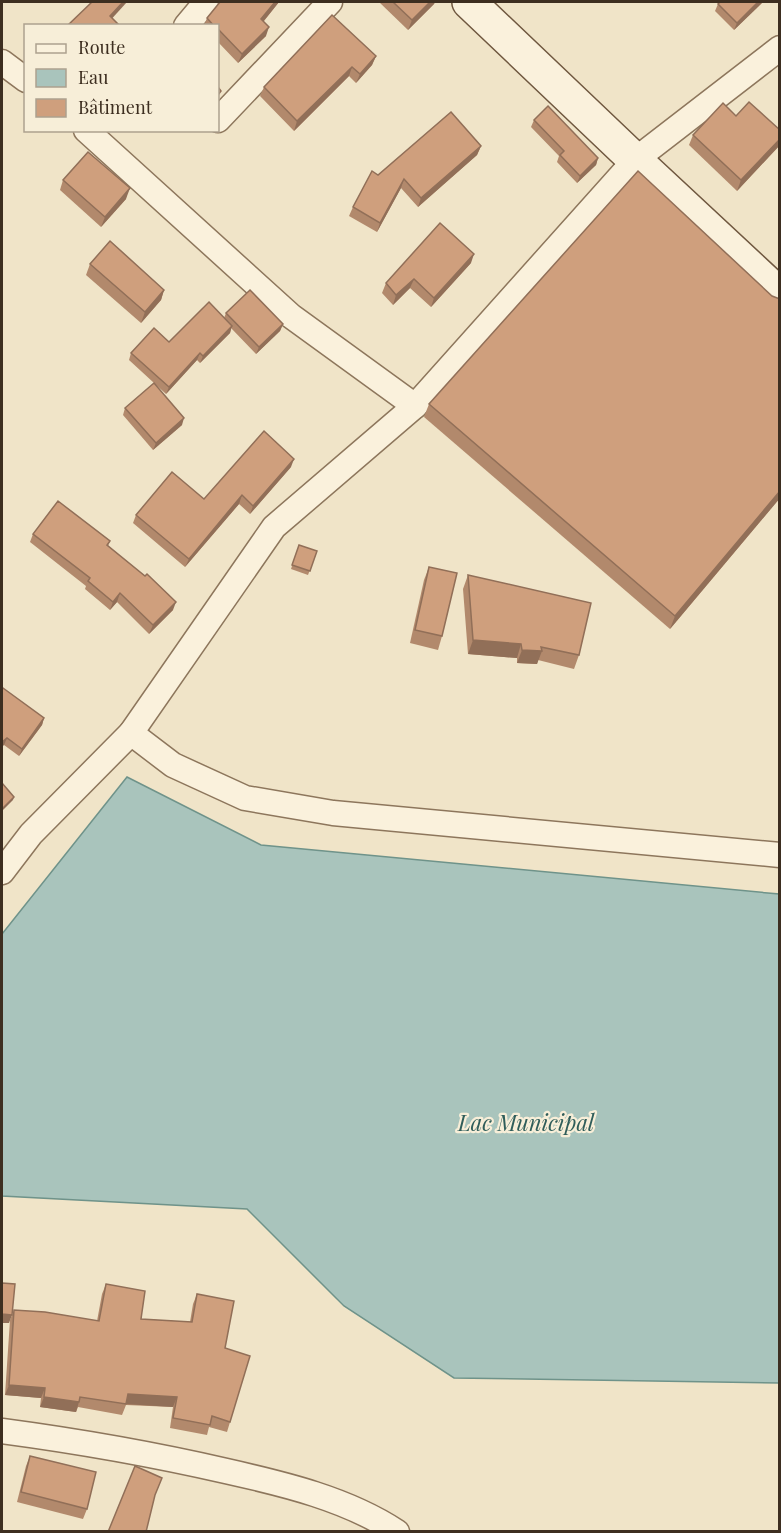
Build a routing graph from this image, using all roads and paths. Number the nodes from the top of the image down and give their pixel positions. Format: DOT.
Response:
graph roads {
  1 [pos="206,2"];
  2 [pos="330,2"];
  3 [pos="469,2"];
  4 [pos="188,24"];
  5 [pos="780,48"];
  6 [pos="2,62"];
  7 [pos="24,78"];
  8 [pos="219,119"];
  9 [pos="88,132"];
  10 [pos="635,160"];
  11 [pos="780,296"];
  12 [pos="415,406"];
  13 [pos="131,733"];
  14 [pos="780,855"];
  15 [pos="2,872"];
  16 [pos="2,1431"];
  17 [pos="397,1532"];
  1 -- 4 [label="street"];
  2 -- 8 [label="street"];
  3 -- 10 [label="street"];
  5 -- 10 [label="street"];
  6 -- 7 [label="street"];
  9 -- 12 [label="street"];
  10 -- 11 [label="street"];
  10 -- 12 [label="street"];
  12 -- 13 [label="street"];
  13 -- 14 [label="street"];
  13 -- 15 [label="street"];
  16 -- 17 [label="street"];
}
